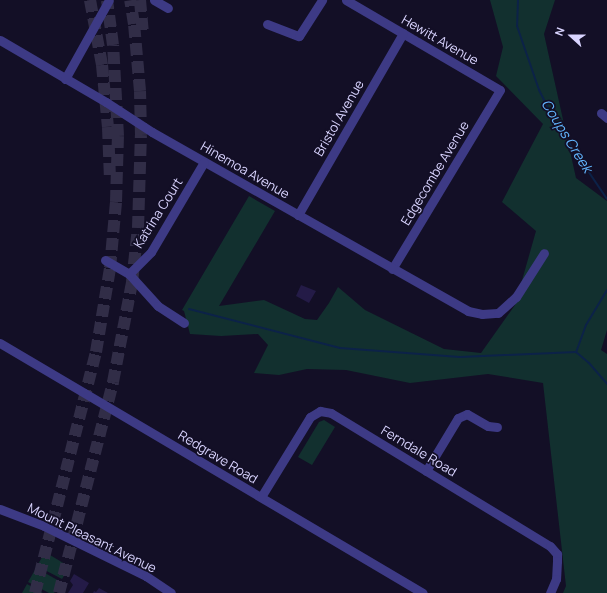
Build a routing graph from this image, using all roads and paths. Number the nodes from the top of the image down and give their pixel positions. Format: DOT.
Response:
graph roads {
  1 [pos="108,0"];
  2 [pos="154,0"];
  3 [pos="322,0"];
  4 [pos="346,0"];
  5 [pos="168,8"];
  6 [pos="267,24"];
  7 [pos="403,33"];
  8 [pos="0,40"];
  9 [pos="65,79"];
  10 [pos="500,90"];
  11 [pos="204,162"];
  12 [pos="298,216"];
  13 [pos="544,253"];
  14 [pos="105,260"];
  15 [pos="392,269"];
  16 [pos="129,274"];
  17 [pos="184,323"];
  18 [pos="0,343"];
  19 [pos="496,427"];
  20 [pos="426,471"];
  21 [pos="261,497"];
  22 [pos="0,509"];
  23 [pos="165,591"];
  24 [pos="423,593"];
  25 [pos="550,593"];
  1 -- 9 [label="street"];
  2 -- 5 [label="street"];
  3 -- 6 [label="street"];
  4 -- 7 [label="street, Hewitt Avenue"];
  7 -- 10 [label="street, Hewitt Avenue"];
  7 -- 12 [label="street, Bristol Avenue"];
  8 -- 9 [label="street, Hinemoa Avenue"];
  9 -- 11 [label="street, Hinemoa Avenue"];
  10 -- 15 [label="street, Edgecombe Avenue"];
  11 -- 12 [label="street, Hinemoa Avenue"];
  11 -- 16 [label="street, Katrina Court"];
  12 -- 15 [label="street, Hinemoa Avenue"];
  13 -- 15 [label="street, Hinemoa Avenue"];
  14 -- 16 [label="street"];
  16 -- 17 [label="street"];
  18 -- 21 [label="street, Redgrave Road"];
  19 -- 20 [label="street"];
  20 -- 21 [label="street, Ferndale Road"];
  20 -- 25 [label="street, Ferndale Road"];
  21 -- 24 [label="street, Redgrave Road"];
  22 -- 23 [label="street, Mount Pleasant Avenue"];
}
